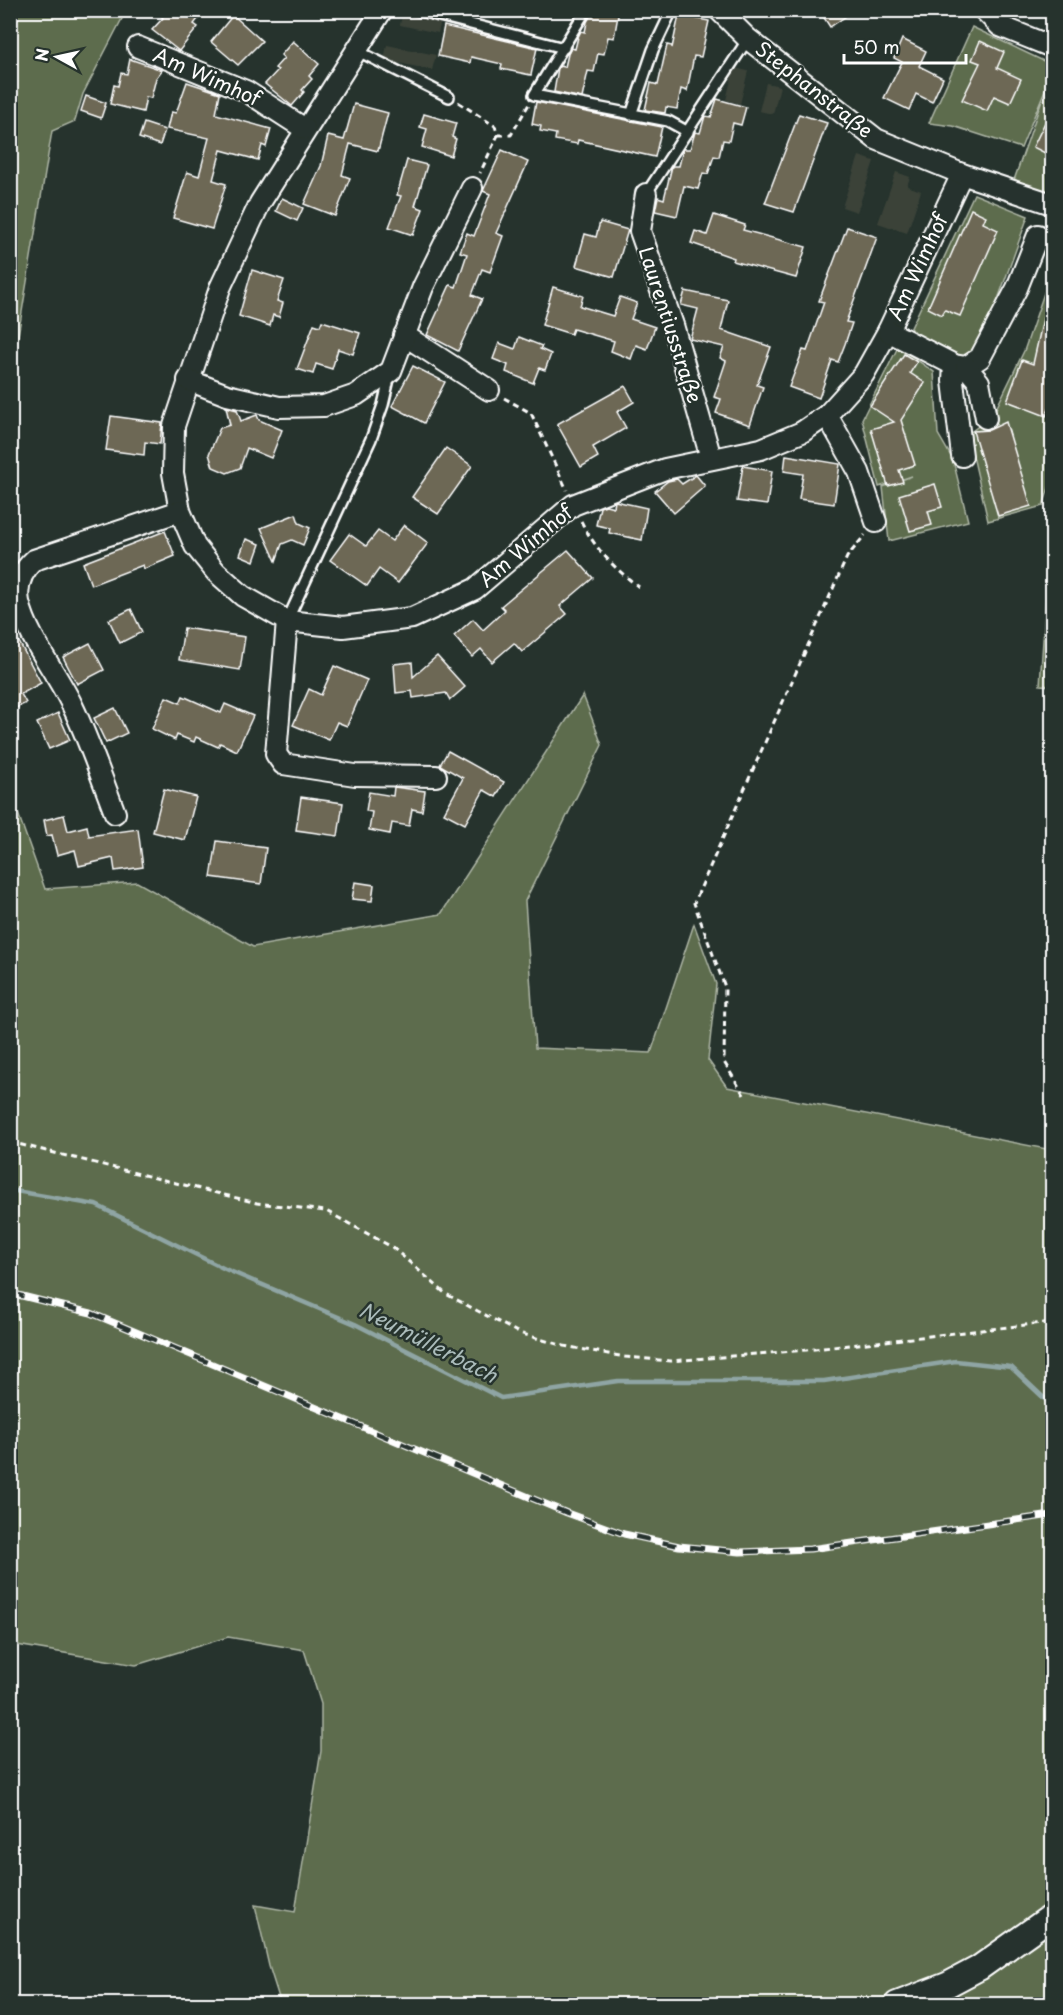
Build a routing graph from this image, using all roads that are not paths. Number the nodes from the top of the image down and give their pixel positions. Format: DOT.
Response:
graph roads {
  1 [pos="382,10"];
  2 [pos="417,10"];
  3 [pos="586,10"];
  4 [pos="672,10"];
  5 [pos="719,10"];
  6 [pos="984,10"];
  7 [pos="748,39"];
  8 [pos="138,47"];
  9 [pos="1053,47"];
  10 [pos="564,48"];
  11 [pos="356,50"];
  12 [pos="449,97"];
  13 [pos="631,114"];
  14 [pos="305,129"];
  15 [pos="688,132"];
  16 [pos="962,174"];
  17 [pos="472,188"];
  18 [pos="646,194"];
  19 [pos="1053,204"];
  20 [pos="1038,235"];
  21 [pos="888,332"];
  22 [pos="404,335"];
  23 [pos="960,366"];
  24 [pos="391,371"];
  25 [pos="188,380"];
  26 [pos="489,390"];
  27 [pos="827,415"];
  28 [pos="986,418"];
  29 [pos="962,456"];
  30 [pos="711,458"];
  31 [pos="180,511"];
  32 [pos="876,522"];
  33 [pos="287,621"];
  34 [pos="436,776"];
  35 [pos="115,813"];
  36 [pos="1053,1916"];
  37 [pos="897,2004"];
  1 -- 11 [label="street, Am Wimhof"];
  2 -- 10 [label="lane"];
  3 -- 10 [label="lane"];
  4 -- 13 [label="lane"];
  5 -- 7 [label="street, Stephanstraße"];
  6 -- 9 [label="street"];
  7 -- 15 [label="lane, Laurentiusstraße"];
  7 -- 16 [label="street, Stephanstraße"];
  8 -- 14 [label="street, Am Wimhof"];
  10 -- 13 [label="lane"];
  11 -- 12 [label="lane"];
  11 -- 14 [label="street, Am Wimhof"];
  13 -- 15 [label="lane"];
  14 -- 25 [label="street, Am Wimhof"];
  15 -- 18 [label="lane, Laurentiusstraße"];
  16 -- 19 [label="street, Stephanstraße"];
  16 -- 21 [label="street, Am Wimhof"];
  17 -- 22 [label="street"];
  18 -- 30 [label="street, Laurentiusstraße"];
  20 -- 23 [label="street"];
  21 -- 23 [label="street"];
  21 -- 27 [label="street, Am Wimhof"];
  22 -- 24 [label="street"];
  22 -- 26 [label="street"];
  23 -- 28 [label="street"];
  23 -- 29 [label="street"];
  24 -- 25 [label="street"];
  24 -- 33 [label="lane"];
  25 -- 31 [label="street, Am Wimhof"];
  27 -- 30 [label="street, Am Wimhof"];
  27 -- 32 [label="street"];
  30 -- 33 [label="street, Am Wimhof"];
  31 -- 33 [label="street, Am Wimhof"];
  31 -- 35 [label="street"];
  33 -- 34 [label="street"];
  36 -- 37 [label="street"];
}
